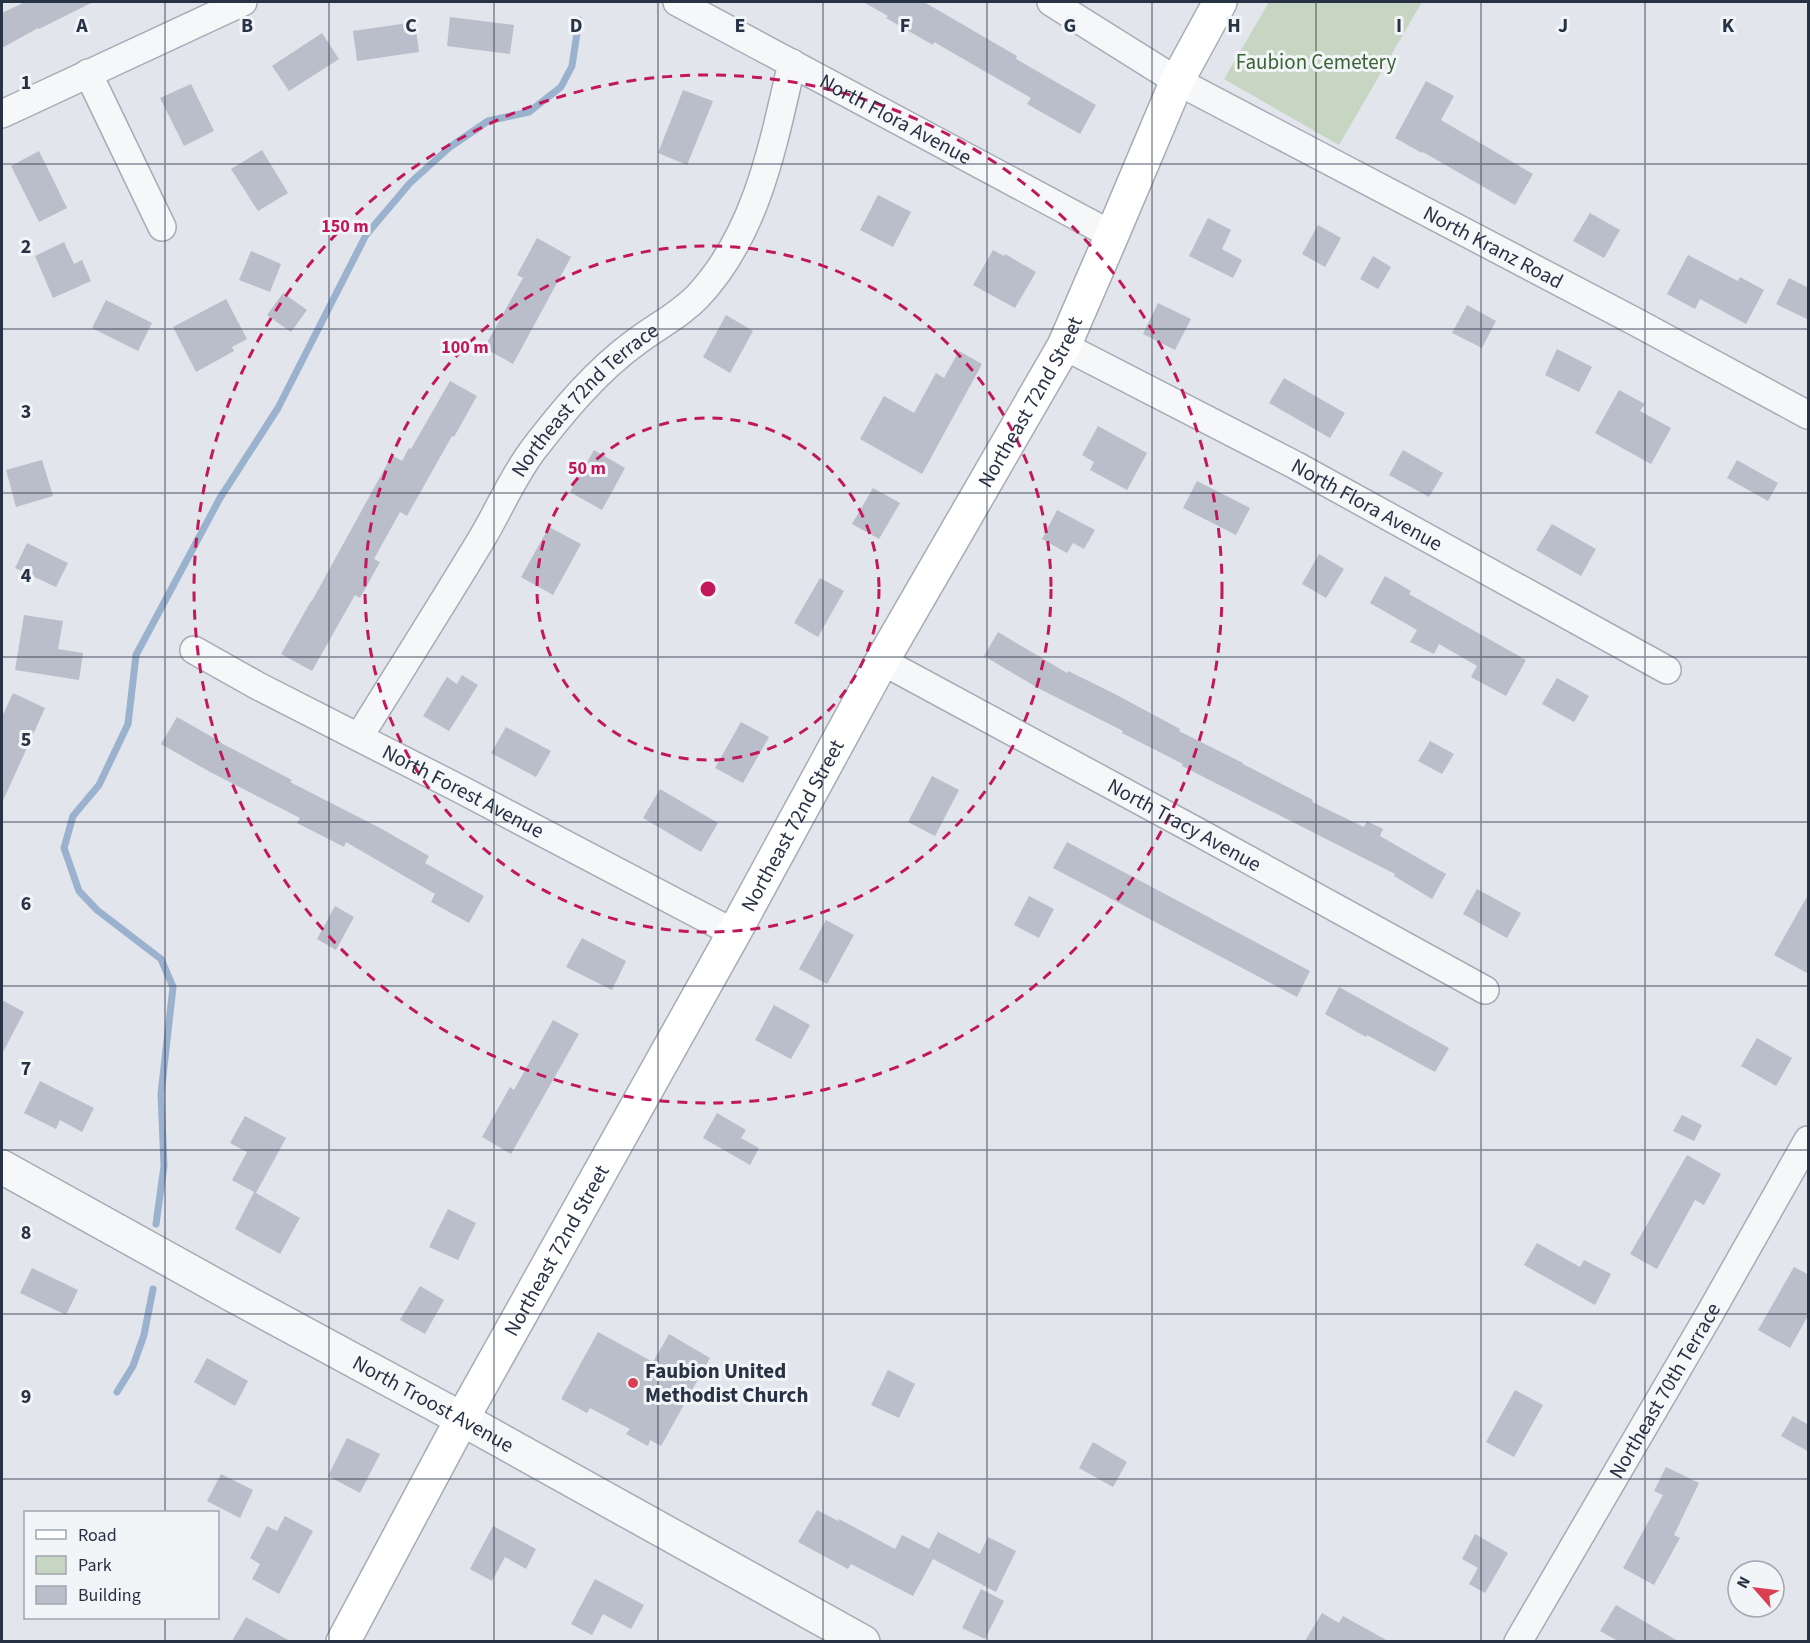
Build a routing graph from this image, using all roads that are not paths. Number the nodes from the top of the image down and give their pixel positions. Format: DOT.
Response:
graph roads {
  1 [pos="243,2"];
  2 [pos="677,2"];
  3 [pos="1051,2"];
  4 [pos="1220,2"];
  5 [pos="792,63"];
  6 [pos="88,73"];
  7 [pos="1176,81"];
  8 [pos="2,114"];
  9 [pos="162,227"];
  10 [pos="1112,235"];
  11 [pos="1064,346"];
  12 [pos="1809,416"];
  13 [pos="194,650"];
  14 [pos="882,661"];
  15 [pos="1667,670"];
  16 [pos="359,737"];
  17 [pos="734,933"];
  18 [pos="1485,990"];
  19 [pos="1809,1140"];
  20 [pos="2,1167"];
  21 [pos="462,1419"];
  22 [pos="343,1641"];
  23 [pos="860,1641"];
  24 [pos="1518,1641"];
  1 -- 6 [label="street"];
  2 -- 5 [label="street, North Flora Avenue"];
  3 -- 7 [label="street, North Kranz Road"];
  4 -- 7 [label="main road, Northeast 72nd Street"];
  5 -- 10 [label="street, North Flora Avenue"];
  5 -- 16 [label="street, Northeast 72nd Terrace"];
  6 -- 8 [label="street"];
  6 -- 9 [label="street"];
  7 -- 10 [label="main road, Northeast 72nd Street"];
  7 -- 12 [label="street, North Kranz Road"];
  10 -- 11 [label="main road, Northeast 72nd Street"];
  11 -- 14 [label="main road, Northeast 72nd Street"];
  11 -- 15 [label="street, North Flora Avenue"];
  13 -- 16 [label="street, North Forest Avenue"];
  14 -- 17 [label="main road, Northeast 72nd Street"];
  14 -- 18 [label="street, North Tracy Avenue"];
  16 -- 17 [label="street, North Forest Avenue"];
  17 -- 21 [label="main road, Northeast 72nd Street"];
  19 -- 24 [label="street, Northeast 70th Terrace"];
  20 -- 21 [label="street, North Troost Avenue"];
  21 -- 22 [label="main road, Northeast 72nd Street"];
  21 -- 23 [label="street, North Troost Avenue"];
}
